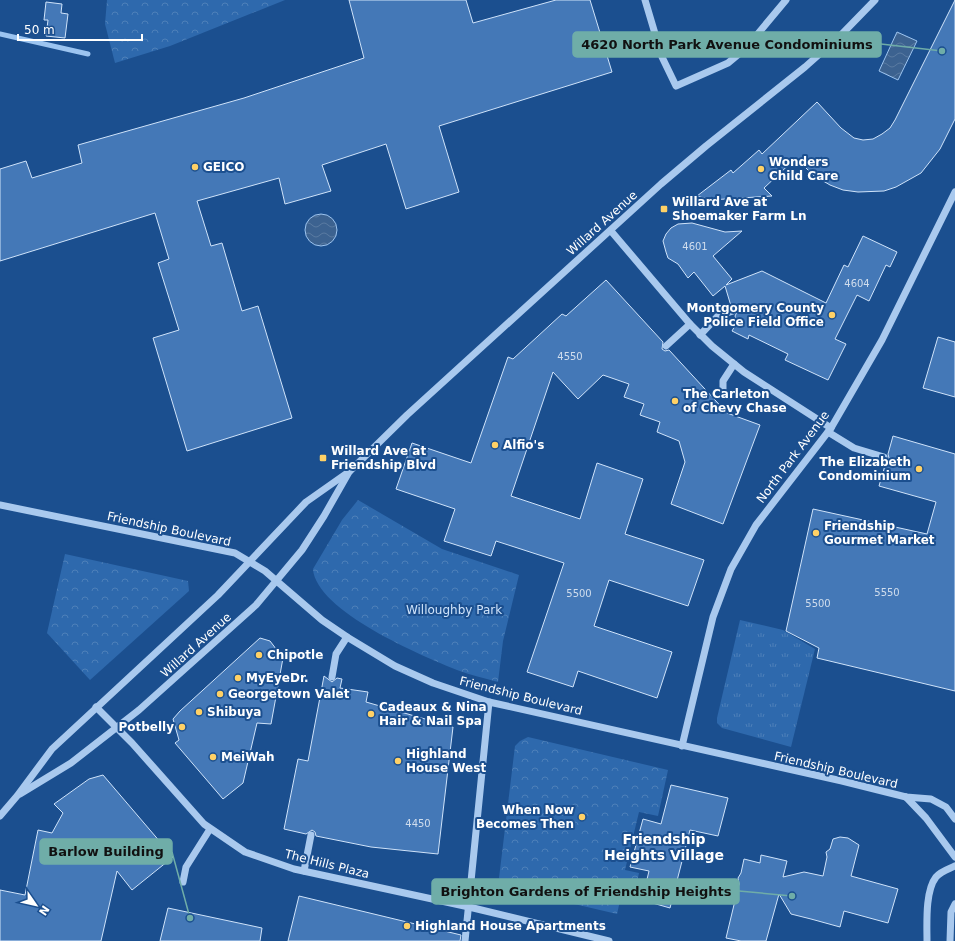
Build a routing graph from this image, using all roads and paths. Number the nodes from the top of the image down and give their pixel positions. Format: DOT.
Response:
graph roads {
  1 [pos="646,0"];
  2 [pos="786,0"];
  3 [pos="875,0"];
  4 [pos="955,192"];
  5 [pos="610,231"];
  6 [pos="733,311"];
  7 [pos="690,324"];
  8 [pos="700,335"];
  9 [pos="666,346"];
  10 [pos="734,364"];
  11 [pos="723,395"];
  12 [pos="829,430"];
  13 [pos="884,457"];
  14 [pos="350,471"];
  15 [pos="0,505"];
  16 [pos="251,561"];
  17 [pos="277,581"];
  18 [pos="346,637"];
  19 [pos="332,677"];
  20 [pos="489,702"];
  21 [pos="96,708"];
  22 [pos="115,729"];
  23 [pos="682,746"];
  24 [pos="17,796"];
  25 [pos="906,798"];
  26 [pos="0,816"];
  27 [pos="955,818"];
  28 [pos="210,828"];
  29 [pos="311,835"];
  30 [pos="955,857"];
  31 [pos="955,866"];
  32 [pos="304,871"];
  33 [pos="183,882"];
  34 [pos="955,904"];
  35 [pos="469,907"];
  36 [pos="465,941"];
  37 [pos="609,941"];
  38 [pos="927,941"];
  39 [pos="950,941"];
  1 -- 2 [label="street"];
  3 -- 5 [label="street, Willard Avenue"];
  4 -- 12 [label="street, North Park Avenue"];
  5 -- 7 [label="street"];
  5 -- 14 [label="street, Willard Avenue"];
  6 -- 8 [label="street"];
  7 -- 8 [label="street"];
  7 -- 9 [label="street"];
  8 -- 10 [label="street"];
  10 -- 11 [label="street"];
  10 -- 12 [label="street"];
  12 -- 13 [label="street"];
  12 -- 23 [label="street, North Park Avenue"];
  14 -- 16 [label="street, Willard Avenue"];
  14 -- 17 [label="street, Willard Avenue"];
  15 -- 16 [label="street, Friendship Boulevard"];
  16 -- 17 [label="street, Friendship Boulevard"];
  16 -- 21 [label="street, Willard Avenue"];
  17 -- 18 [label="street, Friendship Boulevard"];
  17 -- 22 [label="street, Willard Avenue"];
  18 -- 19 [label="street"];
  18 -- 20 [label="street, Friendship Boulevard"];
  20 -- 23 [label="street, Friendship Boulevard"];
  20 -- 35 [label="street"];
  21 -- 22 [label="street, The Hills Plaza"];
  21 -- 24 [label="street, Willard Avenue"];
  22 -- 24 [label="street, Willard Avenue"];
  22 -- 28 [label="street, The Hills Plaza"];
  23 -- 25 [label="street, Friendship Boulevard"];
  24 -- 26 [label="street, Willard Avenue"];
  25 -- 27 [label="street, Friendship Boulevard"];
  25 -- 30 [label="street, Friendship Boulevard"];
  28 -- 32 [label="street, The Hills Plaza"];
  28 -- 33 [label="street"];
  29 -- 32 [label="street"];
  31 -- 38 [label="street"];
  32 -- 35 [label="street, The Hills Plaza"];
  34 -- 39 [label="street"];
  35 -- 36 [label="street"];
  35 -- 37 [label="street, The Hills Plaza"];
}
